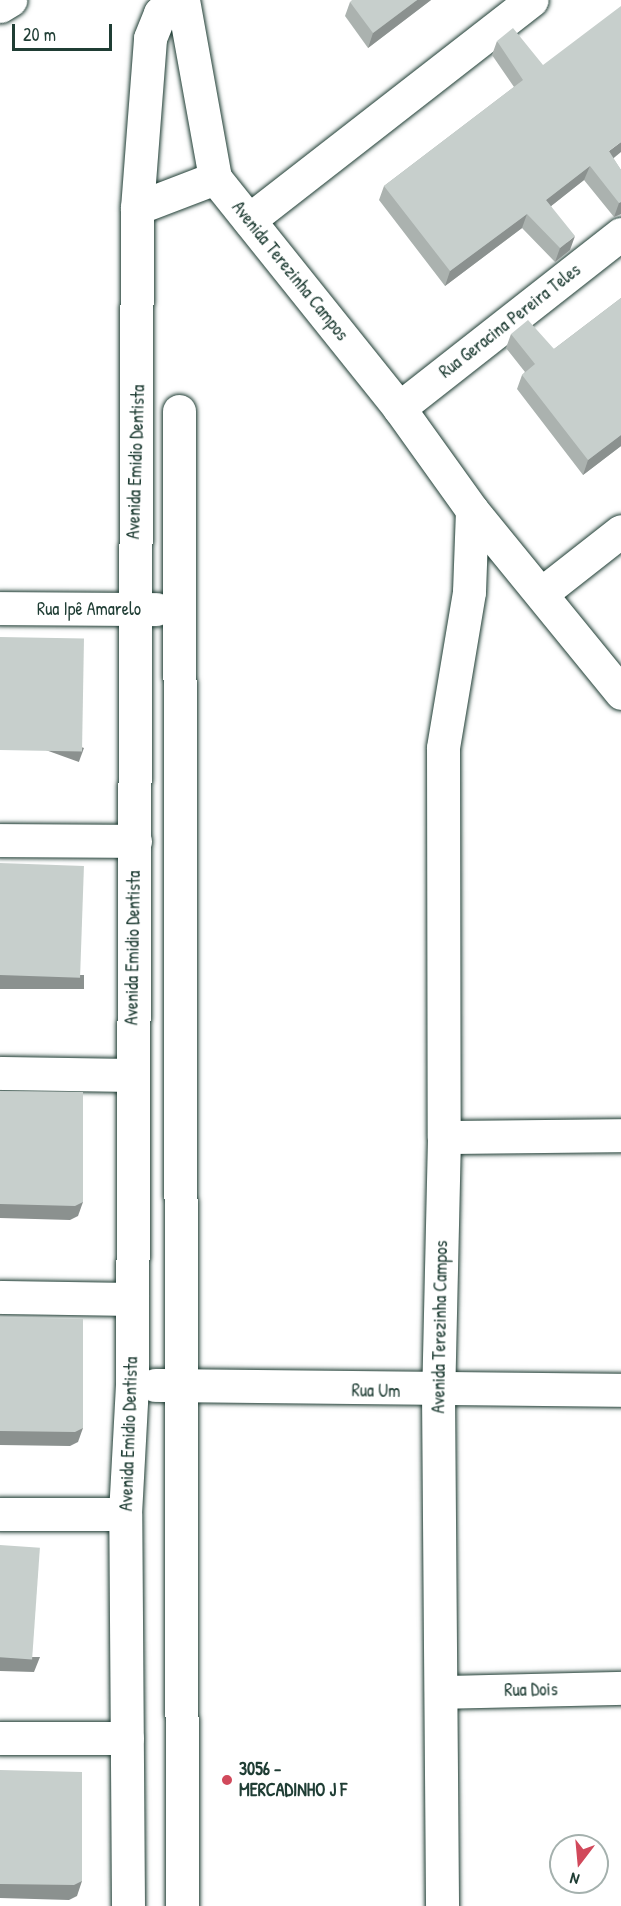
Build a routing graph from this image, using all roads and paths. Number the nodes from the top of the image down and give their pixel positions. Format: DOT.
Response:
graph roads {
  1 [pos="10,0"];
  2 [pos="176,0"];
  3 [pos="183,0"];
  4 [pos="532,0"];
  5 [pos="0,6"];
  6 [pos="215,178"];
  7 [pos="137,208"];
  8 [pos="249,220"];
  9 [pos="621,234"];
  10 [pos="399,408"];
  11 [pos="179,411"];
  12 [pos="472,510"];
  13 [pos="621,531"];
  14 [pos="542,593"];
  15 [pos="0,608"];
  16 [pos="179,608"];
  17 [pos="135,610"];
  18 [pos="621,693"];
  19 [pos="0,840"];
  20 [pos="135,841"];
  21 [pos="0,1073"];
  22 [pos="132,1075"];
  23 [pos="621,1135"];
  24 [pos="444,1137"];
  25 [pos="0,1297"];
  26 [pos="132,1299"];
  27 [pos="132,1384"];
  28 [pos="178,1386"];
  29 [pos="621,1390"];
  30 [pos="438,1392"];
  31 [pos="0,1514"];
  32 [pos="125,1514"];
  33 [pos="621,1688"];
  34 [pos="441,1692"];
  35 [pos="0,1738"];
  36 [pos="127,1738"];
  37 [pos="128,1906"];
  38 [pos="182,1906"];
  39 [pos="442,1906"];
  1 -- 5 [label="street"];
  2 -- 7 [label="street, Avenida Emidio Dentista"];
  3 -- 6 [label="street, Avenida Terezinha Campos"];
  4 -- 8 [label="street"];
  6 -- 7 [label="street"];
  6 -- 8 [label="street, Avenida Terezinha Campos"];
  7 -- 17 [label="street, Avenida Emidio Dentista"];
  8 -- 10 [label="street, Avenida Terezinha Campos"];
  9 -- 10 [label="street, Rua Geracina Pereira Teles"];
  10 -- 12 [label="street, Avenida Terezinha Campos"];
  11 -- 16 [label="street"];
  12 -- 14 [label="street, Avenida Terezinha Campos"];
  12 -- 24 [label="street, Avenida Terezinha Campos"];
  13 -- 14 [label="street"];
  14 -- 18 [label="street, Avenida Terezinha Campos"];
  15 -- 17 [label="street, Rua Ipê Amarelo"];
  16 -- 17 [label="street, Rua Ipê Amarelo"];
  16 -- 28 [label="street"];
  17 -- 20 [label="street, Avenida Emidio Dentista"];
  19 -- 20 [label="street"];
  20 -- 22 [label="street, Avenida Emidio Dentista"];
  21 -- 22 [label="street"];
  22 -- 26 [label="street, Avenida Emidio Dentista"];
  23 -- 24 [label="street"];
  24 -- 30 [label="street, Avenida Terezinha Campos"];
  25 -- 26 [label="street"];
  26 -- 27 [label="street, Avenida Emidio Dentista"];
  27 -- 28 [label="street, Rua Um"];
  27 -- 32 [label="street, Avenida Emidio Dentista"];
  28 -- 30 [label="street, Rua Um"];
  28 -- 38 [label="street"];
  29 -- 30 [label="street, Rua Um"];
  30 -- 34 [label="street, Avenida Terezinha Campos"];
  31 -- 32 [label="street"];
  32 -- 36 [label="street, Avenida Emidio Dentista"];
  33 -- 34 [label="street, Rua Dois"];
  34 -- 39 [label="street, Avenida Terezinha Campos"];
  35 -- 36 [label="street"];
  36 -- 37 [label="street, Avenida Emidio Dentista"];
}
